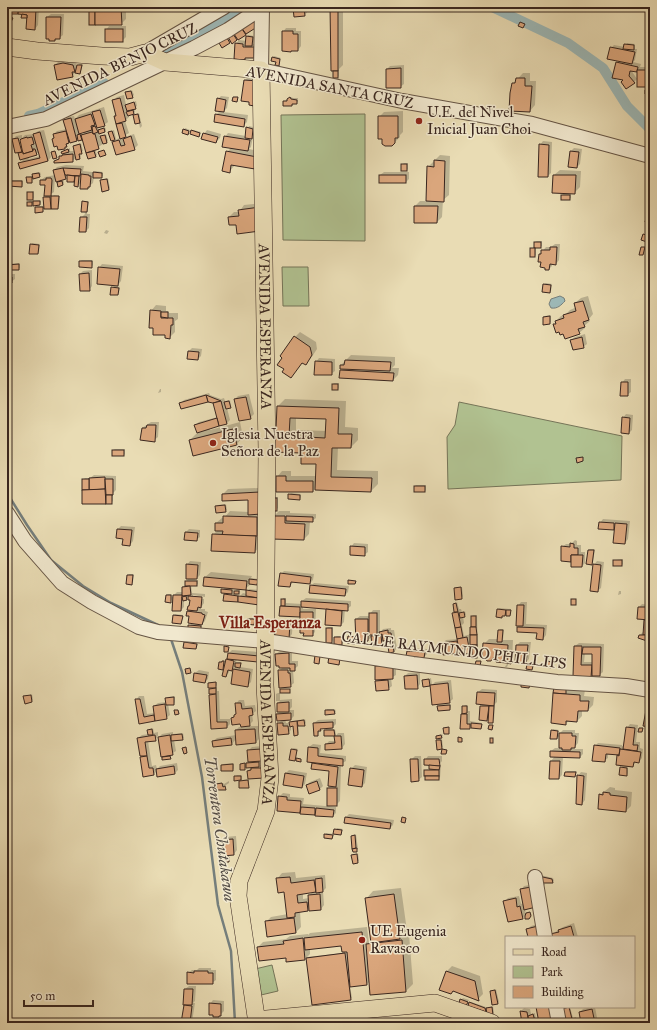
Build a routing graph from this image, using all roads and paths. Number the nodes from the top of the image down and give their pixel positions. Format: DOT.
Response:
graph roads {
  1 [pos="224,7"];
  2 [pos="262,7"];
  3 [pos="7,47"];
  4 [pos="145,53"];
  5 [pos="165,62"];
  6 [pos="261,70"];
  7 [pos="7,127"];
  8 [pos="650,156"];
  9 [pos="7,513"];
  10 [pos="266,641"];
  11 [pos="650,690"];
  12 [pos="535,877"];
  13 [pos="545,936"];
  14 [pos="556,1008"];
  15 [pos="256,1021"];
  16 [pos="492,1023"];
  17 [pos="559,1023"];
  1 -- 4 [label="street, AVENIDA BENJO CRUZ"];
  2 -- 5 [label="street, AVENIDA BENJO CRUZ"];
  2 -- 6 [label="street, AVENIDA ESPERANZA"];
  3 -- 4 [label="main road"];
  4 -- 5 [label="main road, AVENIDA SANTA CRUZ"];
  5 -- 6 [label="main road, AVENIDA SANTA CRUZ"];
  5 -- 7 [label="street, AVENIDA BENJO CRUZ"];
  6 -- 8 [label="street, AVENIDA SANTA CRUZ"];
  6 -- 10 [label="main road, AVENIDA ESPERANZA"];
  9 -- 10 [label="street, CALLE RAYMUNDO PHILLIPS"];
  10 -- 11 [label="street, CALLE RAYMUNDO PHILLIPS"];
  10 -- 15 [label="main road, AVENIDA ESPERANZA"];
  12 -- 13 [label="street"];
  14 -- 17 [label="street"];
  15 -- 16 [label="main road"];
}
